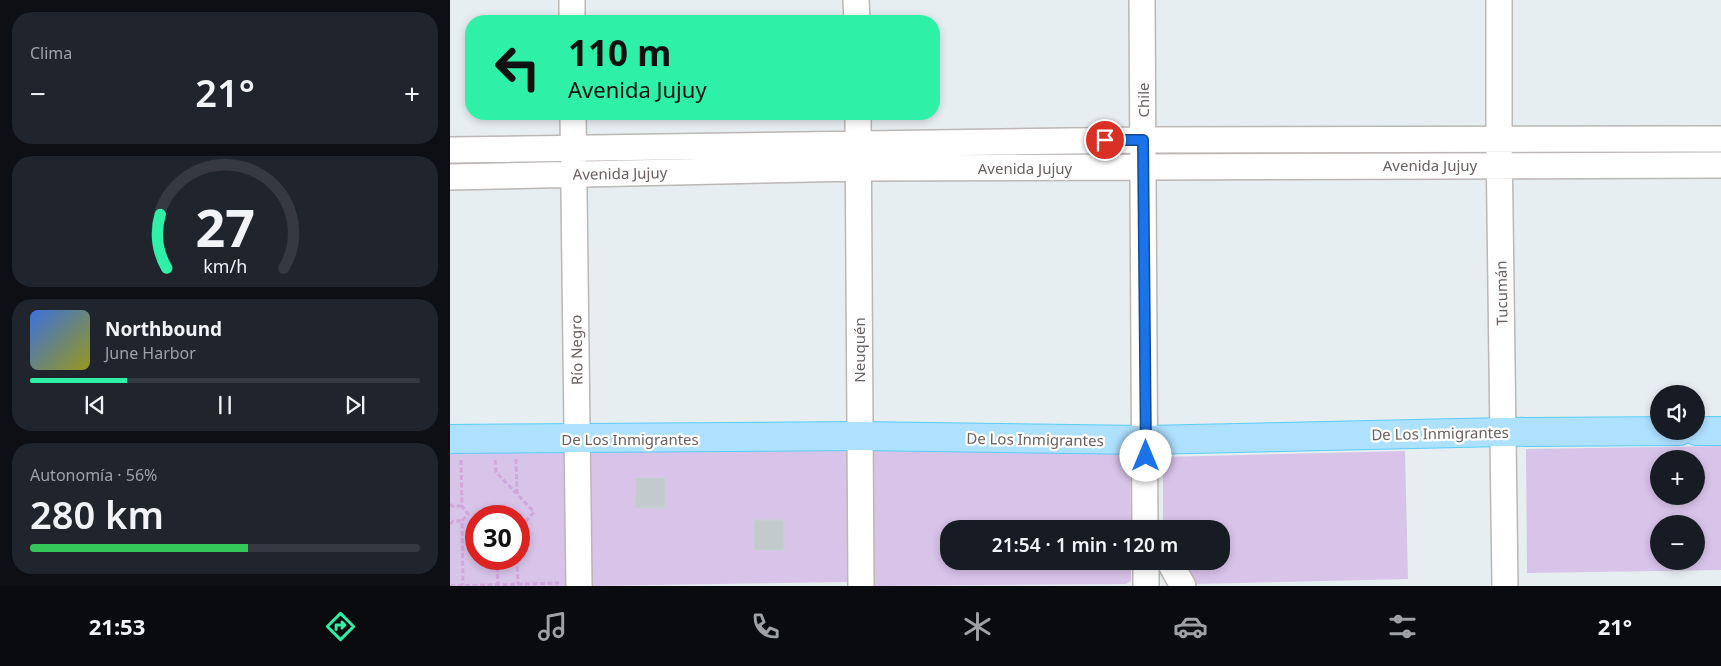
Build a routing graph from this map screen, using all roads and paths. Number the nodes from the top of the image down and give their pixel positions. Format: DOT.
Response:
graph roads {
  1 [pos="572,0"];
  2 [pos="856,0"];
  3 [pos="1142,0"];
  4 [pos="1499,0"];
  5 [pos="572,15"];
  6 [pos="857,15"];
  7 [pos="573,120"];
  8 [pos="858,120"];
  9 [pos="1499,139"];
  10 [pos="1721,139"];
  11 [pos="1143,140"];
  12 [pos="858,143"];
  13 [pos="573,149"];
  14 [pos="450,150"];
  15 [pos="1499,164"];
  16 [pos="1721,165"];
  17 [pos="1143,167"];
  18 [pos="858,168"];
  19 [pos="573,173"];
  20 [pos="450,177"];
  21 [pos="1650,431"];
  22 [pos="1705,431"];
  23 [pos="1721,431"];
  24 [pos="1503,432"];
  25 [pos="860,436"];
  26 [pos="518,439"];
  27 [pos="577,440"];
  28 [pos="1146,440"];
  29 [pos="456,446"];
  30 [pos="495,452"];
  31 [pos="517,494"];
  32 [pos="1145,503"];
  33 [pos="450,504"];
  34 [pos="527,505"];
  35 [pos="462,506"];
  36 [pos="1145,520"];
  37 [pos="1151,520"];
  38 [pos="462,521"];
  39 [pos="450,524"];
  40 [pos="497,570"];
  41 [pos="517,570"];
  42 [pos="1146,570"];
  43 [pos="1174,570"];
  44 [pos="571,583"];
  45 [pos="518,584"];
  46 [pos="463,585"];
  47 [pos="498,585"];
  48 [pos="450,586"];
  49 [pos="861,586"];
  50 [pos="1146,586"];
  51 [pos="1183,586"];
  52 [pos="1506,586"];
  1 -- 5 [label="street"];
  2 -- 6 [label="street"];
  3 -- 11 [label="street, Chile"];
  4 -- 9 [label="street, Tucumán"];
  7 -- 13 [label="street, Río Negro"];
  8 -- 12 [label="street, Neuquén"];
  9 -- 10 [label="street, Avenida Jujuy"];
  9 -- 11 [label="street, Avenida Jujuy"];
  9 -- 15 [label="street, Tucumán"];
  11 -- 12 [label="street, Avenida Jujuy"];
  11 -- 17 [label="street, Chile"];
  12 -- 13 [label="street, Avenida Jujuy"];
  12 -- 18 [label="street, Neuquén"];
  13 -- 14 [label="street, Avenida Jujuy"];
  13 -- 19 [label="street, Río Negro"];
  15 -- 16 [label="street, Avenida Jujuy"];
  15 -- 17 [label="street, Avenida Jujuy"];
  15 -- 24 [label="street, Tucumán"];
  17 -- 18 [label="street, Avenida Jujuy"];
  17 -- 28 [label="street, Chile"];
  18 -- 19 [label="street, Avenida Jujuy"];
  18 -- 25 [label="street, Neuquén"];
  19 -- 20 [label="street, Avenida Jujuy"];
  19 -- 27 [label="street, Río Negro"];
  21 -- 24 [label="main road, De Los Inmigrantes"];
  22 -- 23 [label="main road"];
  24 -- 28 [label="main road, De Los Inmigrantes"];
  24 -- 52 [label="street, Tucumán"];
  25 -- 27 [label="main road, De Los Inmigrantes"];
  25 -- 28 [label="main road, De Los Inmigrantes"];
  25 -- 49 [label="street, Neuquén"];
  26 -- 27 [label="main road, De Los Inmigrantes"];
  26 -- 29 [label="main road, De Los Inmigrantes"];
  26 -- 31 [label="path"];
  27 -- 44 [label="street, Río Negro"];
  28 -- 32 [label="street, Chile"];
  29 -- 35 [label="path"];
  30 -- 31 [label="path"];
  31 -- 34 [label="path"];
  32 -- 36 [label="street, Chile"];
  32 -- 37 [label="street"];
  33 -- 35 [label="path"];
  35 -- 38 [label="path"];
  38 -- 39 [label="path"];
  38 -- 46 [label="path"];
  40 -- 47 [label="path"];
  41 -- 45 [label="path"];
  42 -- 50 [label="street"];
  43 -- 51 [label="street"];
  44 -- 45 [label="path"];
  45 -- 47 [label="path"];
  46 -- 47 [label="path"];
  46 -- 48 [label="path"];
}
